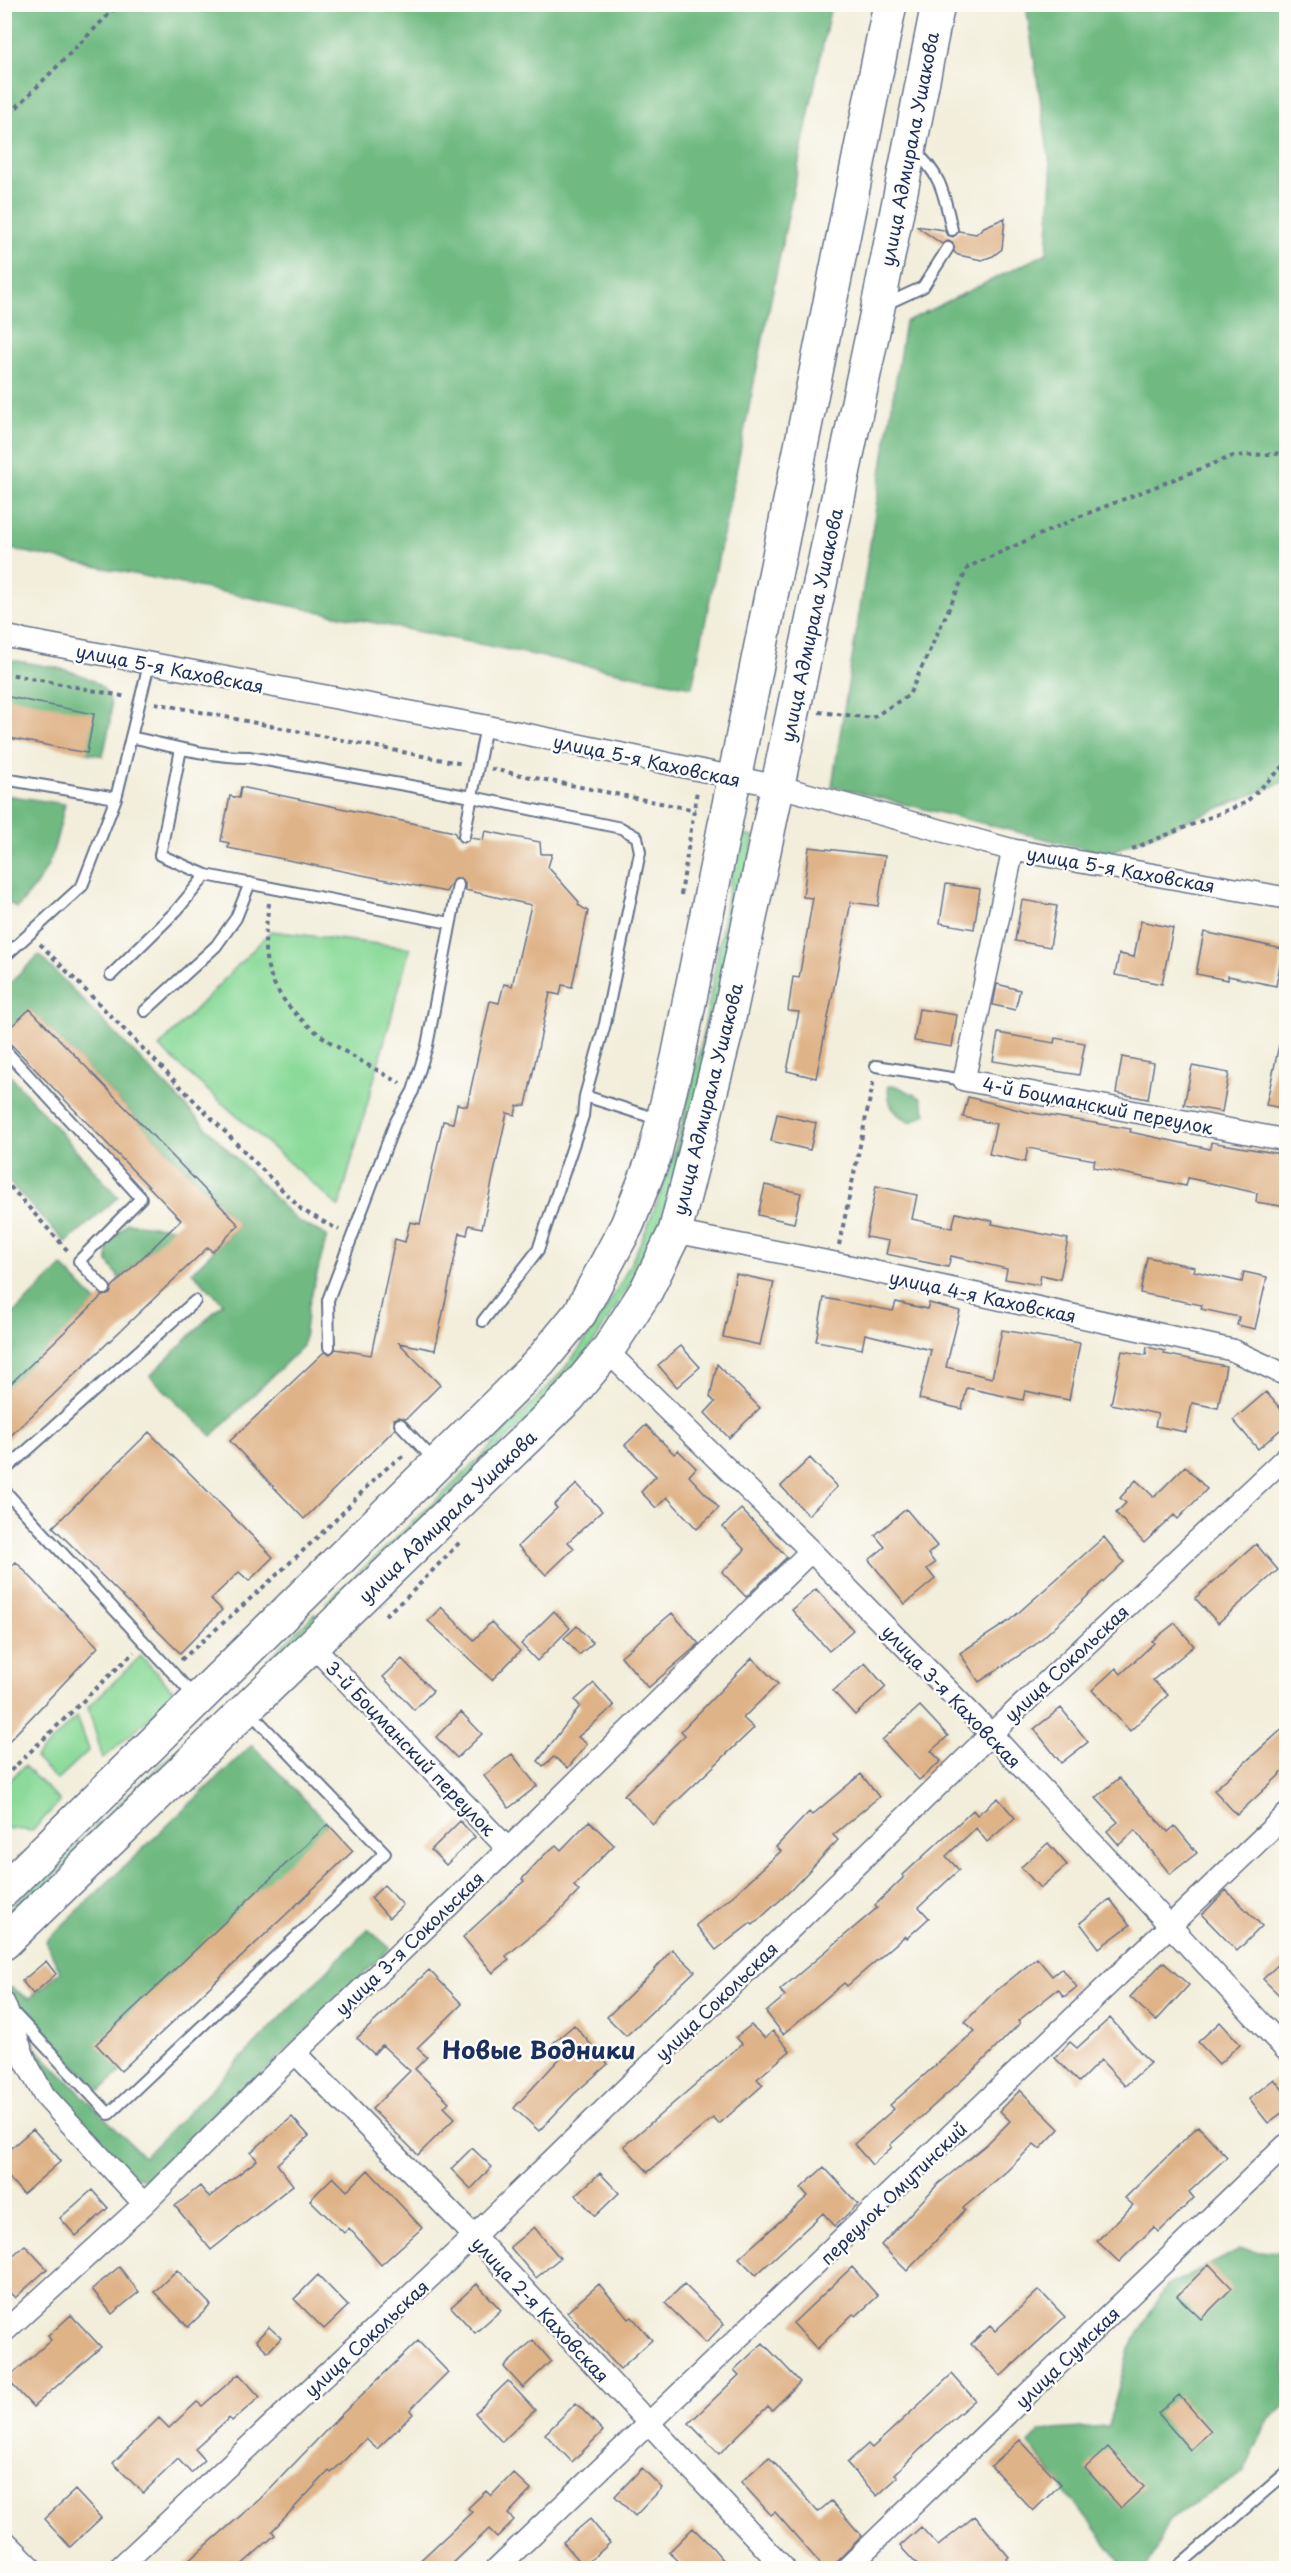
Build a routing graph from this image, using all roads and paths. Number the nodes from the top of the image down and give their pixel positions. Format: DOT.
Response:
graph roads {
  1 [pos="119,4"];
  2 [pos="890,4"];
  3 [pos="938,4"];
  4 [pos="4,120"];
  5 [pos="909,146"];
  6 [pos="952,231"];
  7 [pos="948,248"];
  8 [pos="878,307"];
  9 [pos="1287,453"];
  10 [pos="4,636"];
  11 [pos="149,664"];
  12 [pos="4,673"];
  13 [pos="140,700"];
  14 [pos="816,711"];
  15 [pos="486,726"];
  16 [pos="131,737"];
  17 [pos="181,749"];
  18 [pos="1287,764"];
  19 [pos="478,767"];
  20 [pos="733,778"];
  21 [pos="4,779"];
  22 [pos="777,786"];
  23 [pos="472,797"];
  24 [pos="116,798"];
  25 [pos="726,817"];
  26 [pos="464,836"];
  27 [pos="1013,850"];
  28 [pos="1095,864"];
  29 [pos="206,875"];
  30 [pos="250,884"];
  31 [pos="459,885"];
  32 [pos="270,888"];
  33 [pos="1287,898"];
  34 [pos="450,923"];
  35 [pos="30,933"];
  36 [pos="4,957"];
  37 [pos="111,975"];
  38 [pos="145,1011"];
  39 [pos="4,1049"];
  40 [pos="876,1065"];
  41 [pos="964,1080"];
  42 [pos="413,1091"];
  43 [pos="585,1096"];
  44 [pos="664,1118"];
  45 [pos="1287,1140"];
  46 [pos="4,1180"];
  47 [pos="675,1232"];
  48 [pos="350,1236"];
  49 [pos="79,1261"];
  50 [pos="836,1263"];
  51 [pos="105,1289"];
  52 [pos="195,1301"];
  53 [pos="483,1321"];
  54 [pos="328,1347"];
  55 [pos="607,1351"];
  56 [pos="1287,1375"];
  57 [pos="400,1424"];
  58 [pos="1287,1457"];
  59 [pos="437,1463"];
  60 [pos="4,1471"];
  61 [pos="4,1490"];
  62 [pos="811,1551"];
  63 [pos="143,1643"];
  64 [pos="314,1646"];
  65 [pos="238,1659"];
  66 [pos="196,1699"];
  67 [pos="256,1699"];
  68 [pos="991,1734"];
  69 [pos="4,1777"];
  70 [pos="1287,1815"];
  71 [pos="508,1849"];
  72 [pos="4,1890"];
  73 [pos="1170,1927"];
  74 [pos="4,1943"];
  75 [pos="5,2003"];
  76 [pos="1287,2050"];
  77 [pos="295,2053"];
  78 [pos="1287,2145"];
  79 [pos="144,2204"];
  80 [pos="474,2236"];
  81 [pos="4,2332"];
  82 [pos="649,2426"];
  83 [pos="1287,2472"];
  84 [pos="4,2540"];
  85 [pos="32,2568"];
  86 [pos="119,2568"];
  87 [pos="497,2568"];
  88 [pos="784,2568"];
  89 [pos="847,2568"];
  90 [pos="1176,2568"];
  1 -- 4 [label="path"];
  2 -- 20 [label="main road, улица Адмирала Ушакова"];
  3 -- 5 [label="main road, улица Адмирала Ушакова"];
  5 -- 6 [label="lane"];
  5 -- 8 [label="main road, улица Адмирала Ушакова"];
  7 -- 8 [label="lane"];
  8 -- 22 [label="main road, улица Адмирала Ушакова"];
  9 -- 14 [label="path"];
  10 -- 11 [label="street, улица 5-я Каховская"];
  11 -- 13 [label="lane"];
  11 -- 15 [label="street, улица 5-я Каховская"];
  12 -- 13 [label="path"];
  13 -- 16 [label="lane"];
  13 -- 19 [label="path"];
  15 -- 19 [label="lane"];
  15 -- 20 [label="street, улица 5-я Каховская"];
  16 -- 17 [label="lane"];
  16 -- 24 [label="lane"];
  17 -- 23 [label="lane"];
  17 -- 29 [label="lane"];
  18 -- 28 [label="path"];
  19 -- 23 [label="lane"];
  19 -- 25 [label="path"];
  20 -- 22 [label="street, улица 5-я Каховская"];
  20 -- 25 [label="main road, улица Адмирала Ушакова"];
  21 -- 24 [label="lane"];
  22 -- 27 [label="street, улица 5-я Каховская"];
  22 -- 47 [label="main road, улица Адмирала Ушакова"];
  23 -- 26 [label="lane"];
  23 -- 43 [label="lane"];
  24 -- 35 [label="lane"];
  25 -- 44 [label="main road, улица Адмирала Ушакова"];
  27 -- 28 [label="street, улица 5-я Каховская"];
  27 -- 41 [label="street, 4-й Боцманский переулок"];
  28 -- 33 [label="street, улица 5-я Каховская"];
  29 -- 30 [label="lane"];
  29 -- 37 [label="lane"];
  30 -- 32 [label="lane"];
  30 -- 38 [label="lane"];
  31 -- 34 [label="lane"];
  32 -- 34 [label="lane"];
  32 -- 42 [label="path"];
  34 -- 42 [label="lane"];
  35 -- 36 [label="lane"];
  35 -- 48 [label="path"];
  39 -- 49 [label="lane"];
  40 -- 41 [label="lane"];
  40 -- 50 [label="path"];
  41 -- 45 [label="street, 4-й Боцманский переулок"];
  42 -- 48 [label="lane"];
  43 -- 44 [label="lane"];
  43 -- 53 [label="lane"];
  44 -- 59 [label="main road, улица Адмирала Ушакова"];
  46 -- 49 [label="path"];
  47 -- 50 [label="street, улица 4-я Каховская"];
  47 -- 55 [label="main road, улица Адмирала Ушакова"];
  48 -- 54 [label="lane"];
  49 -- 51 [label="lane"];
  50 -- 56 [label="street, улица 4-я Каховская"];
  52 -- 60 [label="lane"];
  55 -- 62 [label="street, улица 3-я Каховская"];
  55 -- 64 [label="main road, улица Адмирала Ушакова"];
  57 -- 59 [label="lane"];
  58 -- 68 [label="street, улица Сокольская"];
  59 -- 65 [label="main road, улица Адмирала Ушакова"];
  61 -- 63 [label="lane"];
  62 -- 68 [label="street, улица 3-я Каховская"];
  62 -- 71 [label="street, улица 3-я Сокольская"];
  63 -- 66 [label="lane"];
  63 -- 69 [label="path"];
  64 -- 67 [label="main road, улица Адмирала Ушакова"];
  64 -- 71 [label="street, 3-й Боцманский переулок"];
  65 -- 66 [label="main road, улица Адмирала Ушакова"];
  65 -- 67 [label="main road"];
  66 -- 72 [label="main road, улица Адмирала Ушакова"];
  67 -- 74 [label="main road, улица Адмирала Ушакова"];
  67 -- 75 [label="lane"];
  68 -- 73 [label="street, улица 3-я Каховская"];
  68 -- 80 [label="street, улица Сокольская"];
  70 -- 73 [label="street, переулок Омутинский"];
  71 -- 77 [label="street, улица 3-я Сокольская"];
  73 -- 76 [label="street, улица 3-я Каховская"];
  73 -- 82 [label="street, переулок Омутинский"];
  75 -- 79 [label="street"];
  77 -- 79 [label="street, улица 3-я Сокольская"];
  77 -- 80 [label="street, улица 2-я Каховская"];
  78 -- 89 [label="street, улица Сумская"];
  79 -- 81 [label="street, улица 3-я Сокольская"];
  80 -- 82 [label="street, улица 2-я Каховская"];
  80 -- 86 [label="street, улица Сокольская"];
  82 -- 87 [label="street, переулок Омутинский"];
  82 -- 88 [label="street, улица 2-я Каховская"];
  83 -- 90 [label="lane"];
  84 -- 85 [label="street"];
}
